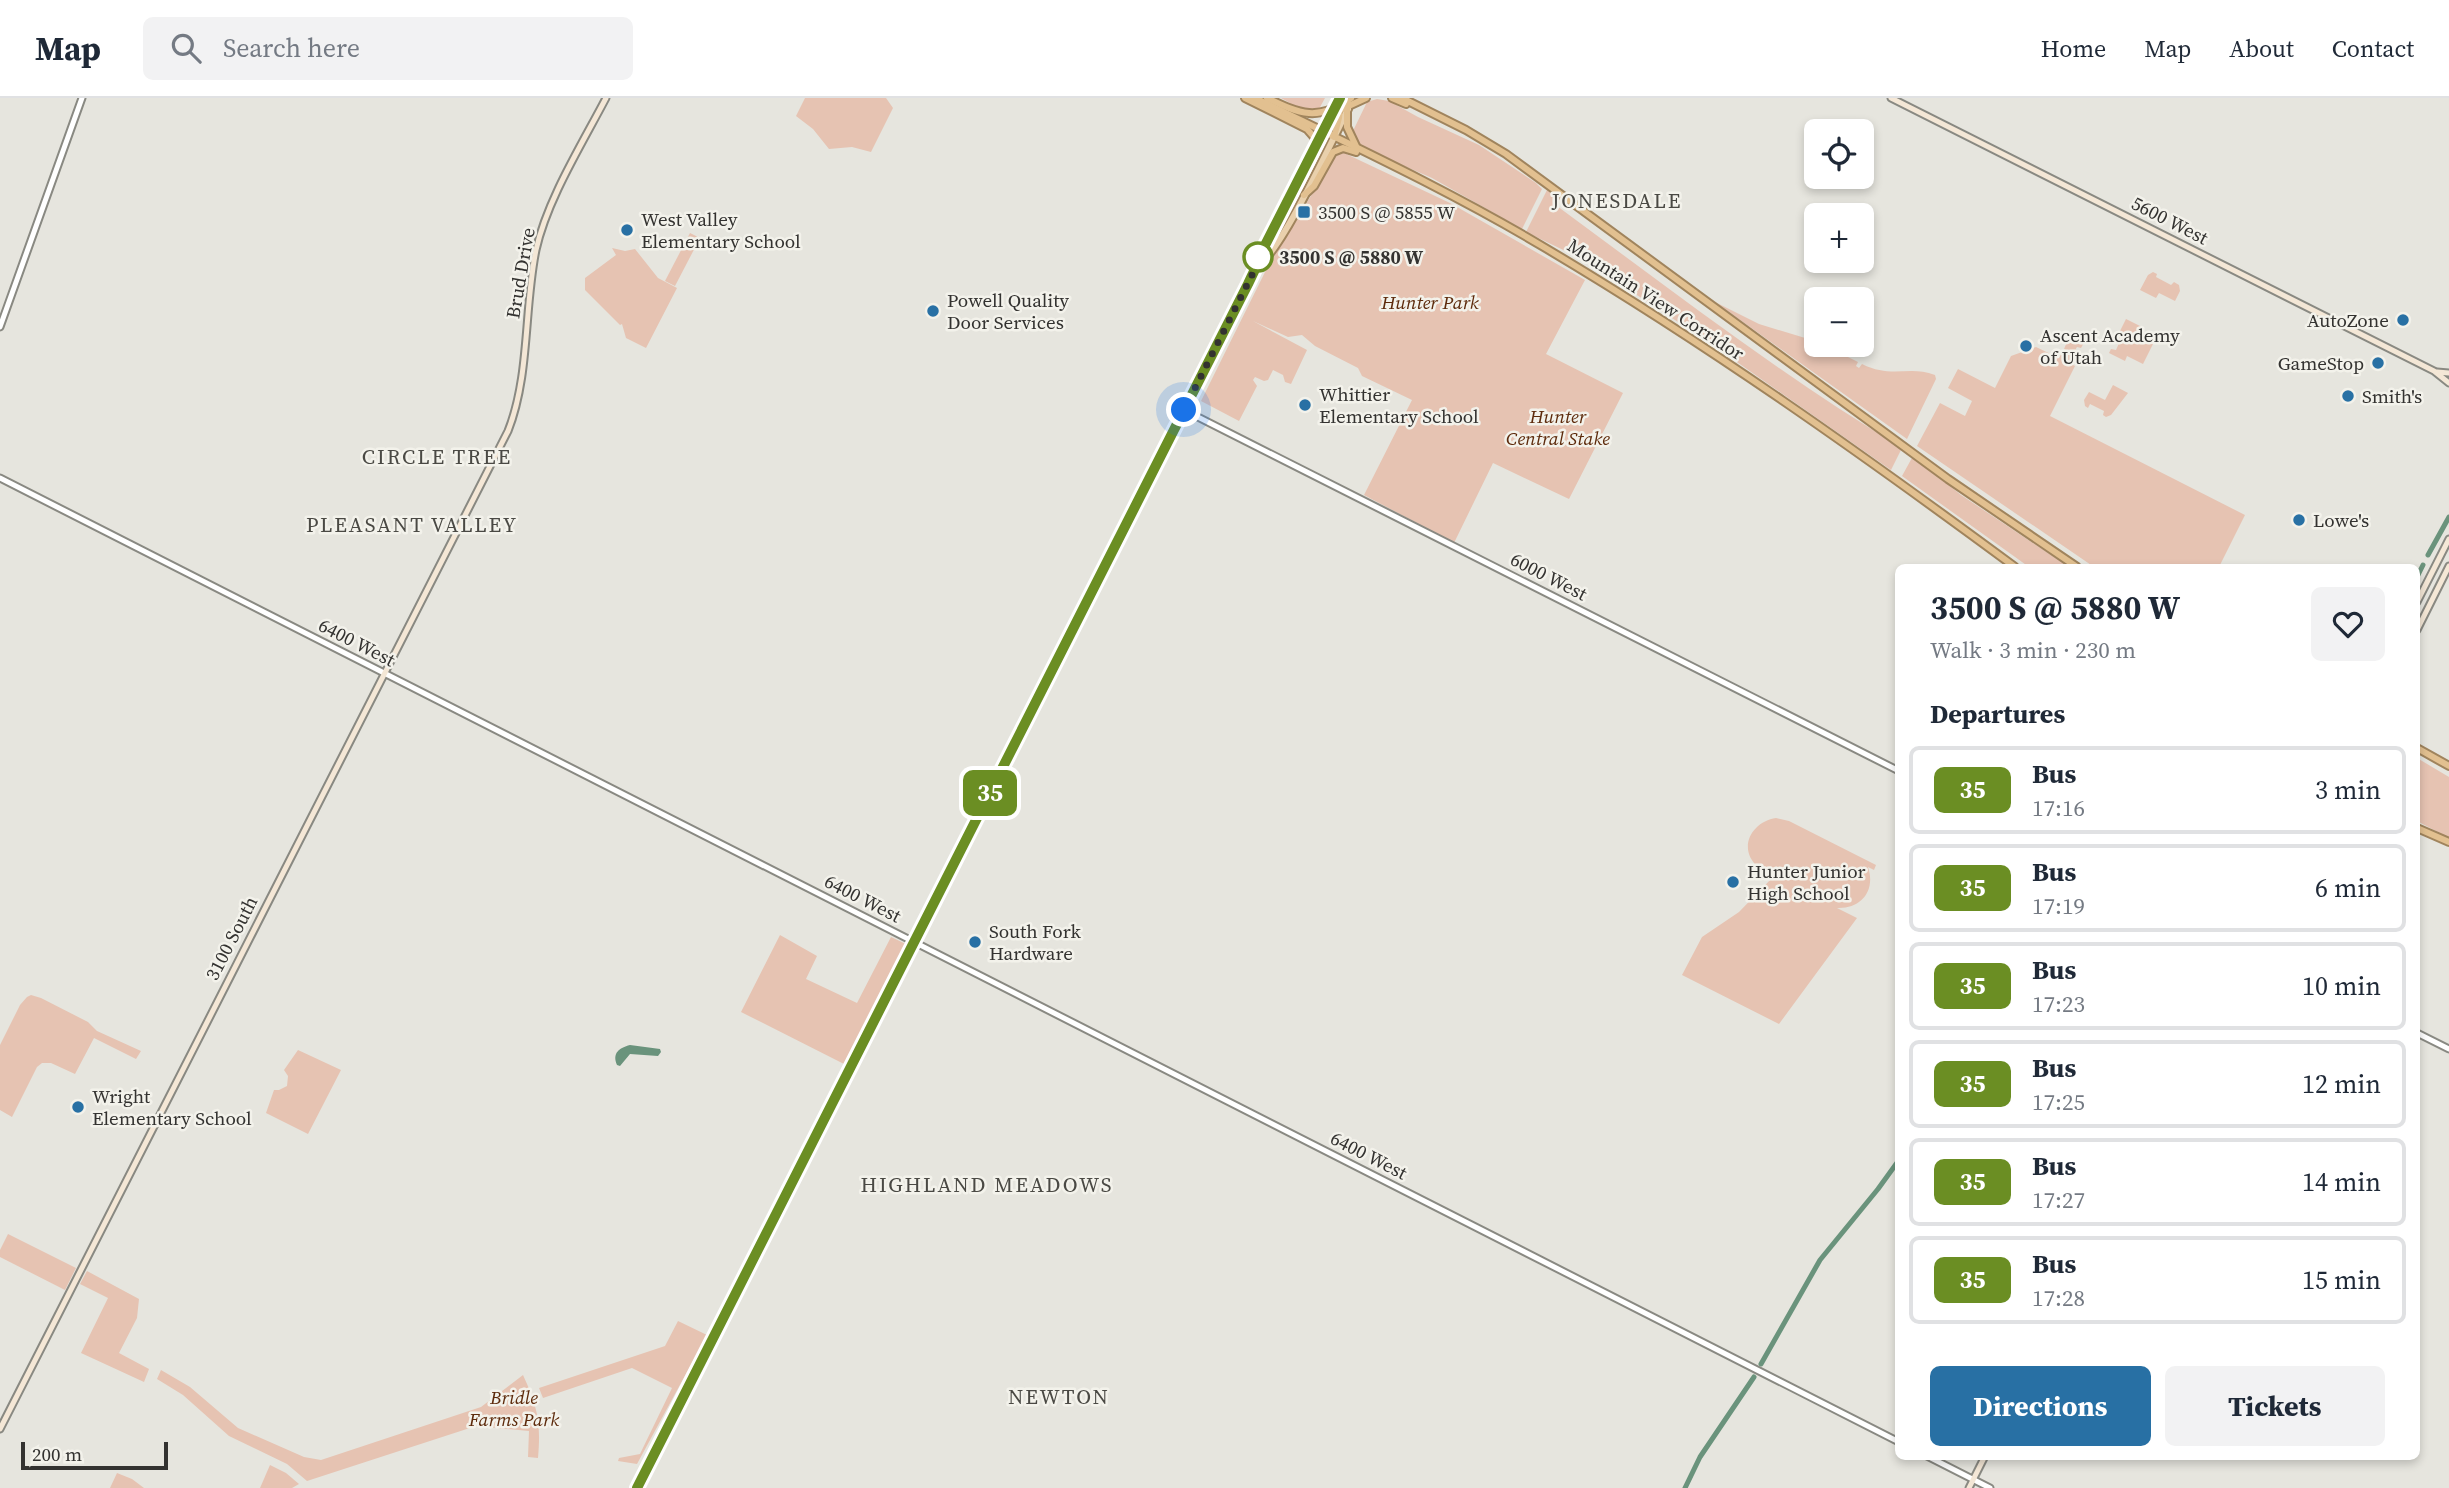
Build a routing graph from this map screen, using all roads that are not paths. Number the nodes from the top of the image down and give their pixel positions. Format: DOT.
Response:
graph roads {
  1 [pos="82,98"];
  2 [pos="606,98"];
  3 [pos="1245,98"];
  4 [pos="1255,98"];
  5 [pos="1267,98"];
  6 [pos="1366,98"];
  7 [pos="1392,98"];
  8 [pos="1402,98"];
  9 [pos="1412,98"];
  10 [pos="1891,98"];
  11 [pos="1345,103"];
  12 [pos="1329,119"];
  13 [pos="1456,125"];
  14 [pos="1323,131"];
  15 [pos="1474,134"];
  16 [pos="1334,137"];
  17 [pos="1316,144"];
  18 [pos="1360,150"];
  19 [pos="1428,184"];
  20 [pos="1304,195"];
  21 [pos="1257,265"];
  22 [pos="0,327"];
  23 [pos="2434,372"];
  24 [pos="2449,373"];
  25 [pos="2449,383"];
  26 [pos="1184,410"];
  27 [pos="492,463"];
  28 [pos="0,478"];
  29 [pos="2449,539"];
  30 [pos="2011,564"];
  31 [pos="2072,564"];
  32 [pos="2449,566"];
  33 [pos="2420,597"];
  34 [pos="2420,624"];
  35 [pos="385,674"];
  36 [pos="2420,750"];
  37 [pos="2449,766"];
  38 [pos="1895,769"];
  39 [pos="2420,829"];
  40 [pos="2449,842"];
  41 [pos="914,941"];
  42 [pos="2420,1034"];
  43 [pos="2449,1049"];
  44 [pos="0,1429"];
  45 [pos="1895,1440"];
  46 [pos="1935,1460"];
  47 [pos="1983,1460"];
  48 [pos="1973,1479"];
  49 [pos="637,1488"];
  50 [pos="1969,1488"];
  51 [pos="1990,1488"];
  1 -- 22 [label="street"];
  2 -- 27 [label="main road, Brud Drive"];
  3 -- 17 [label="highway"];
  4 -- 14 [label="highway, Mountain View Corridor"];
  5 -- 11 [label="highway"];
  6 -- 11 [label="highway"];
  7 -- 13 [label="highway"];
  8 -- 13 [label="highway, Mountain View Corridor"];
  9 -- 15 [label="highway"];
  10 -- 23 [label="main road, 5600 West"];
  11 -- 12 [label="highway"];
  11 -- 16 [label="highway"];
  11 -- 18 [label="highway"];
  12 -- 14 [label="main road"];
  13 -- 15 [label="highway, Mountain View Corridor"];
  14 -- 16 [label="highway, Mountain View Corridor"];
  14 -- 17 [label="main road"];
  15 -- 31 [label="highway, Mountain View Corridor"];
  16 -- 18 [label="highway, Mountain View Corridor"];
  16 -- 20 [label="main road"];
  17 -- 21 [label="main road"];
  18 -- 19 [label="highway, Mountain View Corridor"];
  19 -- 20 [label="highway"];
  19 -- 30 [label="highway, Mountain View Corridor"];
  20 -- 21 [label="main road"];
  21 -- 26 [label="main road"];
  23 -- 24 [label="main road, 5600 West"];
  23 -- 25 [label="main road, 5600 West"];
  26 -- 38 [label="street, 6000 West"];
  26 -- 41 [label="main road"];
  27 -- 35 [label="main road, 3100 South"];
  28 -- 35 [label="street, 6400 West"];
  29 -- 33 [label="main road"];
  32 -- 34 [label="main road"];
  35 -- 41 [label="street, 6400 West"];
  35 -- 44 [label="main road, 3100 South"];
  36 -- 37 [label="highway"];
  39 -- 40 [label="highway"];
  41 -- 45 [label="street, 6400 West"];
  41 -- 49 [label="main road"];
  42 -- 43 [label="street"];
  46 -- 48 [label="street"];
  47 -- 48 [label="main road"];
  48 -- 50 [label="main road"];
  48 -- 51 [label="street"];
}
